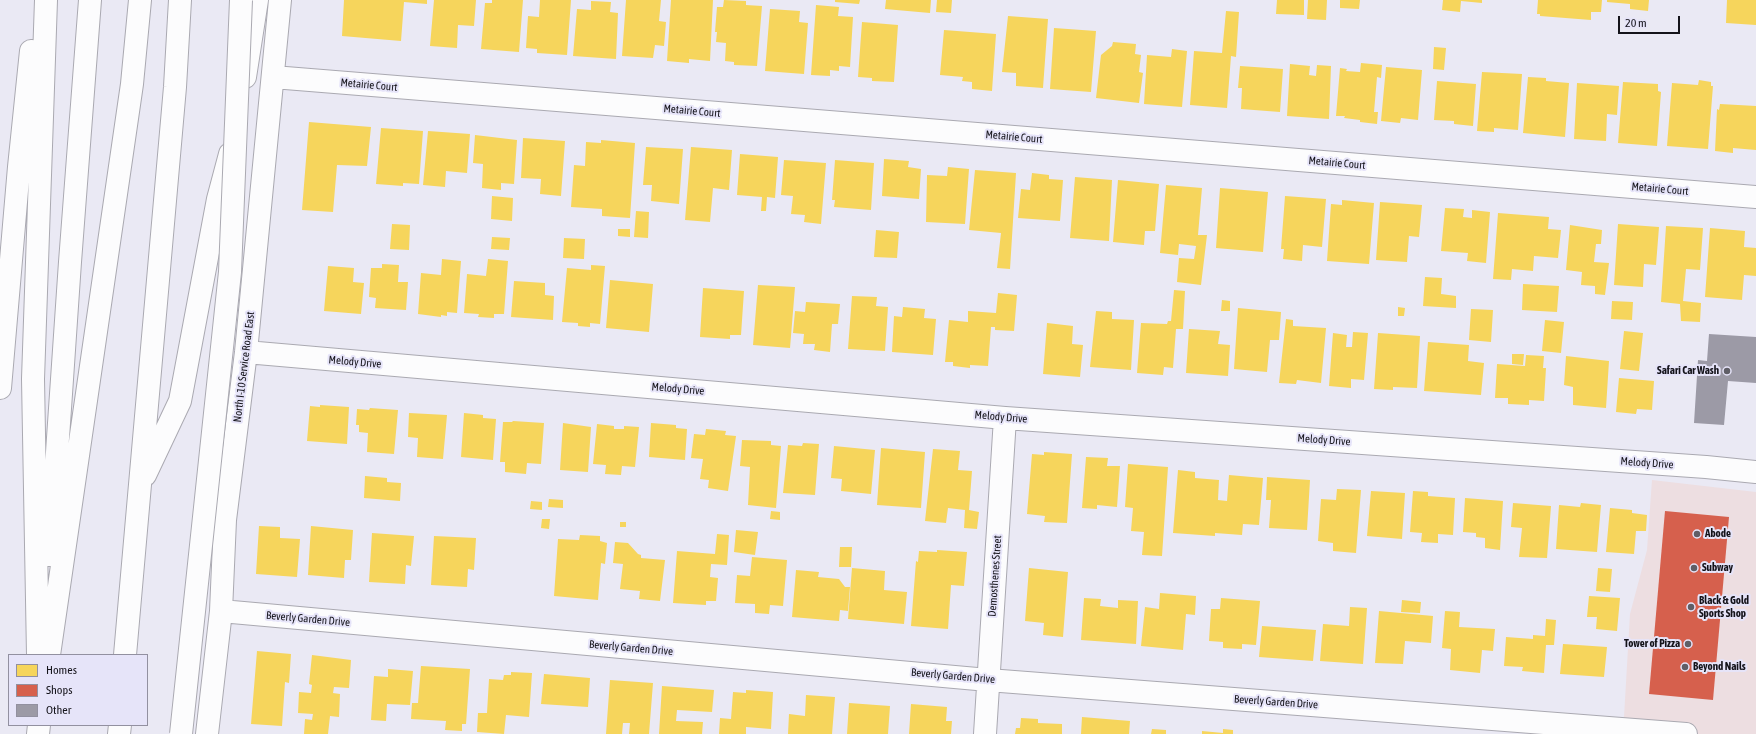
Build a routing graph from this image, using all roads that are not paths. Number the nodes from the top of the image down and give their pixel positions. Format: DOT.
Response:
graph roads {
  1 [pos="36,0"];
  2 [pos="46,0"];
  3 [pos="90,0"];
  4 [pos="140,0"];
  5 [pos="180,0"];
  6 [pos="240,0"];
  7 [pos="257,0"];
  8 [pos="280,0"];
  9 [pos="273,77"];
  10 [pos="1756,197"];
  11 [pos="246,352"];
  12 [pos="0,388"];
  13 [pos="1006,418"];
  14 [pos="1756,472"];
  15 [pos="138,490"];
  16 [pos="221,611"];
  17 [pos="38,654"];
  18 [pos="44,654"];
  19 [pos="49,654"];
  20 [pos="125,654"];
  21 [pos="988,680"];
  22 [pos="181,734"];
  23 [pos="207,734"];
  24 [pos="985,734"];
  25 [pos="1686,734"];
  1 -- 12 [label="main road"];
  2 -- 17 [label="main road"];
  3 -- 18 [label="main road"];
  4 -- 19 [label="main road"];
  5 -- 15 [label="main road"];
  6 -- 22 [label="main road, bridge"];
  7 -- 15 [label="main road"];
  8 -- 9 [label="main road, North I-10 Service Road East"];
  9 -- 10 [label="main road, Metairie Court"];
  9 -- 11 [label="main road, North I-10 Service Road East"];
  11 -- 13 [label="main road, Melody Drive"];
  11 -- 16 [label="main road, North I-10 Service Road East"];
  13 -- 14 [label="main road, Melody Drive"];
  13 -- 21 [label="main road, Demosthenes Street"];
  15 -- 20 [label="main road"];
  16 -- 21 [label="main road, Beverly Garden Drive"];
  16 -- 23 [label="main road, North I-10 Service Road East"];
  21 -- 24 [label="main road, Demosthenes Street"];
  21 -- 25 [label="main road, Beverly Garden Drive"];
}
